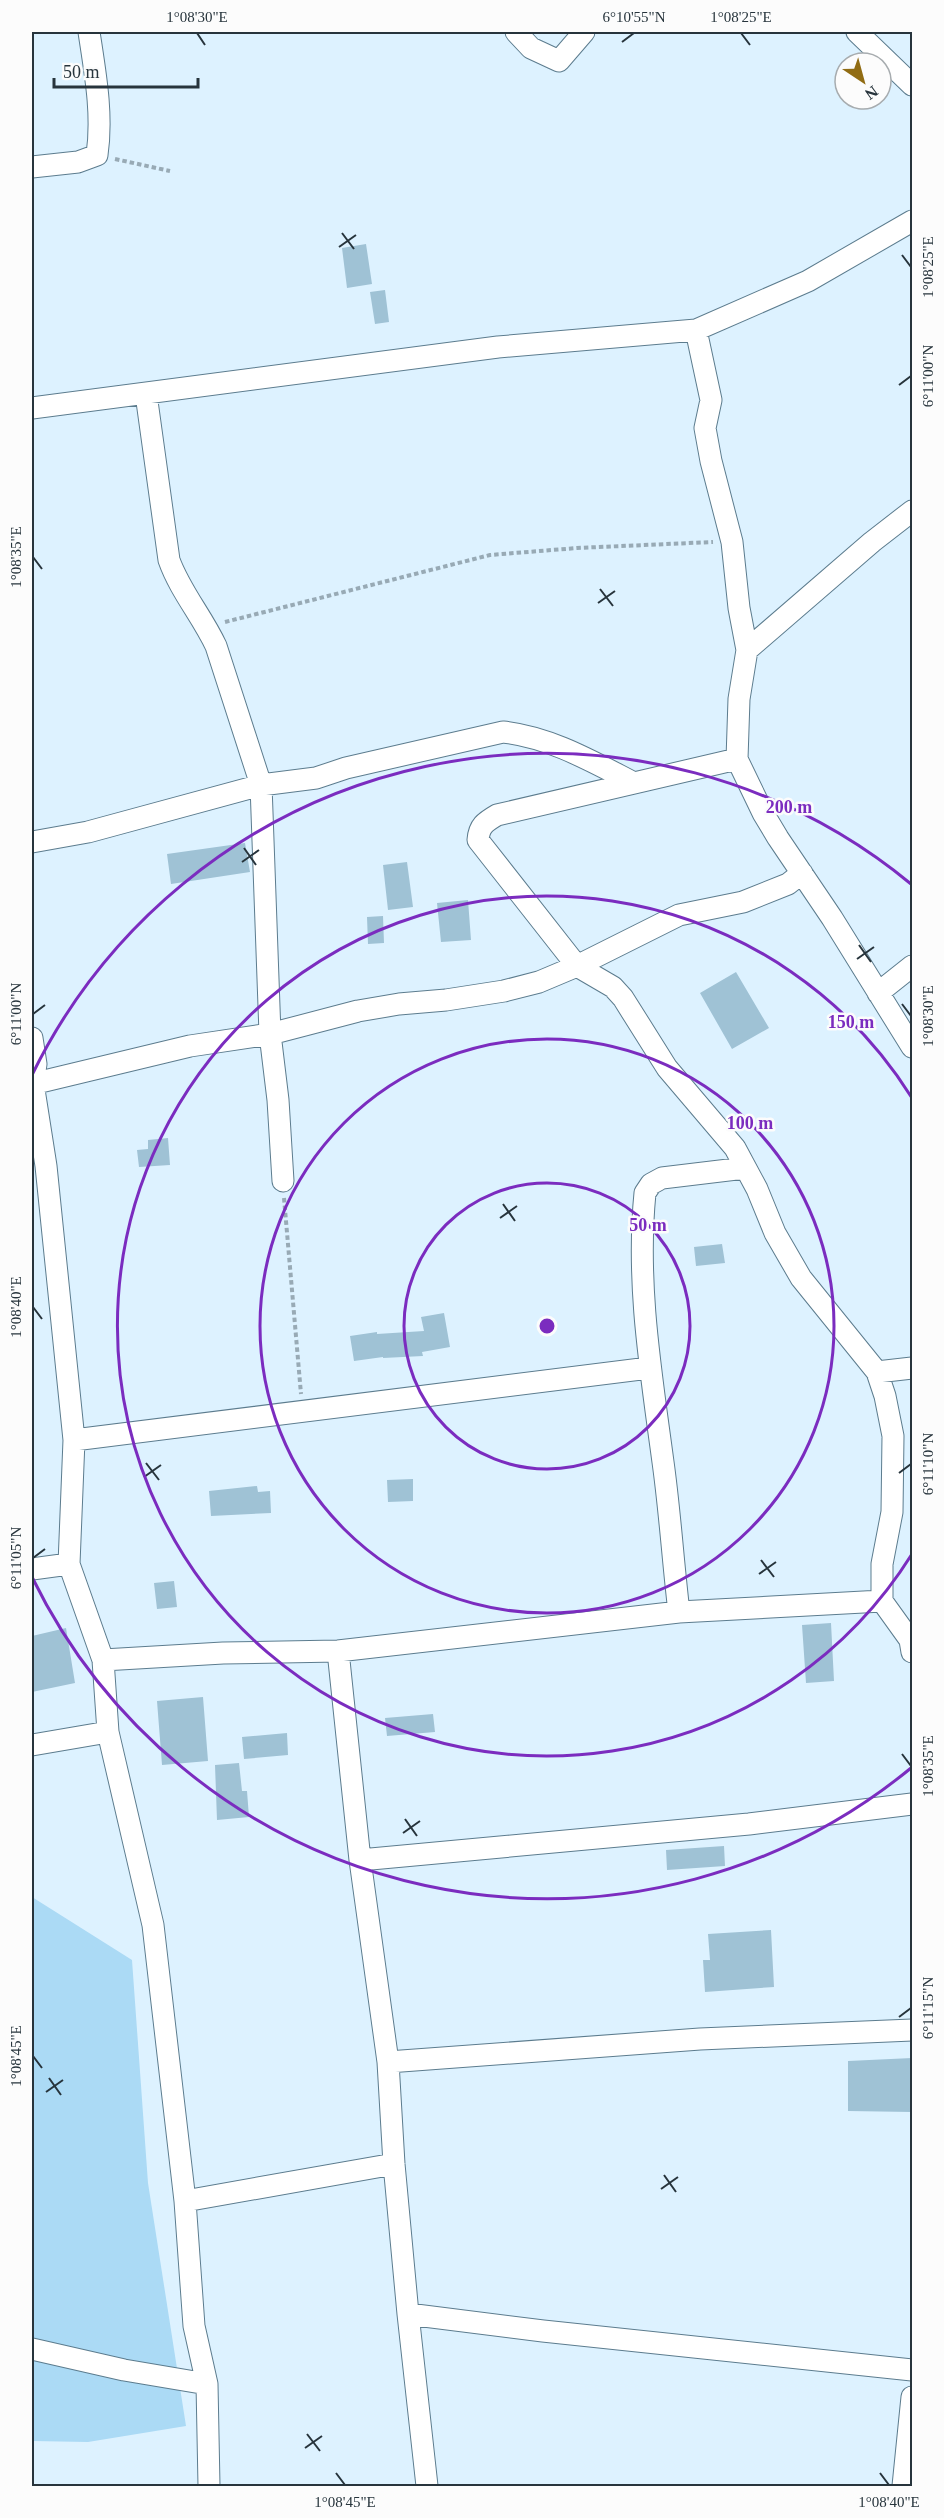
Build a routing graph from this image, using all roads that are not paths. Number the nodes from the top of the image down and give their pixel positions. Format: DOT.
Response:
graph roads {
  1 [pos="88,32"];
  2 [pos="516,32"];
  3 [pos="584,32"];
  4 [pos="867,35"];
  5 [pos="912,85"];
  6 [pos="32,166"];
  7 [pos="912,221"];
  8 [pos="696,330"];
  9 [pos="147,394"];
  10 [pos="32,408"];
  11 [pos="912,511"];
  12 [pos="747,650"];
  13 [pos="738,759"];
  14 [pos="634,783"];
  15 [pos="261,785"];
  16 [pos="32,842"];
  17 [pos="802,873"];
  18 [pos="577,966"];
  19 [pos="912,966"];
  20 [pos="878,993"];
  21 [pos="270,1034"];
  22 [pos="32,1038"];
  23 [pos="912,1047"];
  24 [pos="32,1083"];
  25 [pos="745,1168"];
  26 [pos="283,1181"];
  27 [pos="649,1368"];
  28 [pos="912,1368"];
  29 [pos="877,1372"];
  30 [pos="74,1440"];
  31 [pos="69,1564"];
  32 [pos="32,1569"];
  33 [pos="882,1601"];
  34 [pos="679,1612"];
  35 [pos="338,1651"];
  36 [pos="912,1652"];
  37 [pos="103,1660"];
  38 [pos="108,1732"];
  39 [pos="32,1745"];
  40 [pos="912,1804"];
  41 [pos="360,1860"];
  42 [pos="912,2030"];
  43 [pos="388,2062"];
  44 [pos="394,2164"];
  45 [pos="185,2201"];
  46 [pos="408,2313"];
  47 [pos="32,2349"];
  48 [pos="912,2370"];
  49 [pos="207,2385"];
  50 [pos="912,2397"];
  51 [pos="209,2487"];
  52 [pos="427,2487"];
  53 [pos="903,2487"];
  1 -- 6 [label="street"];
  2 -- 3 [label="street"];
  4 -- 5 [label="street"];
  7 -- 8 [label="street"];
  8 -- 9 [label="street"];
  8 -- 12 [label="street"];
  9 -- 10 [label="street"];
  9 -- 15 [label="street"];
  11 -- 12 [label="street"];
  12 -- 13 [label="street"];
  13 -- 14 [label="street"];
  13 -- 17 [label="street"];
  14 -- 15 [label="street"];
  14 -- 18 [label="street"];
  15 -- 16 [label="street"];
  15 -- 21 [label="street"];
  17 -- 18 [label="street"];
  17 -- 20 [label="street"];
  18 -- 21 [label="street"];
  18 -- 25 [label="street"];
  19 -- 20 [label="street"];
  20 -- 23 [label="street"];
  21 -- 24 [label="street"];
  21 -- 26 [label="street"];
  22 -- 24 [label="street"];
  24 -- 30 [label="street"];
  25 -- 27 [label="street"];
  25 -- 29 [label="street"];
  27 -- 30 [label="street"];
  27 -- 34 [label="street"];
  28 -- 29 [label="street"];
  29 -- 33 [label="street"];
  30 -- 31 [label="street"];
  31 -- 32 [label="street"];
  31 -- 37 [label="street"];
  33 -- 34 [label="street"];
  33 -- 36 [label="street"];
  34 -- 35 [label="street"];
  35 -- 37 [label="street"];
  35 -- 41 [label="street"];
  37 -- 38 [label="street"];
  38 -- 39 [label="street"];
  38 -- 45 [label="street"];
  40 -- 41 [label="street"];
  41 -- 43 [label="street"];
  42 -- 43 [label="street"];
  43 -- 44 [label="street"];
  44 -- 45 [label="street"];
  44 -- 46 [label="street"];
  45 -- 49 [label="street"];
  46 -- 48 [label="street"];
  46 -- 52 [label="street"];
  47 -- 49 [label="street"];
  49 -- 51 [label="street"];
  50 -- 53 [label="street"];
}
